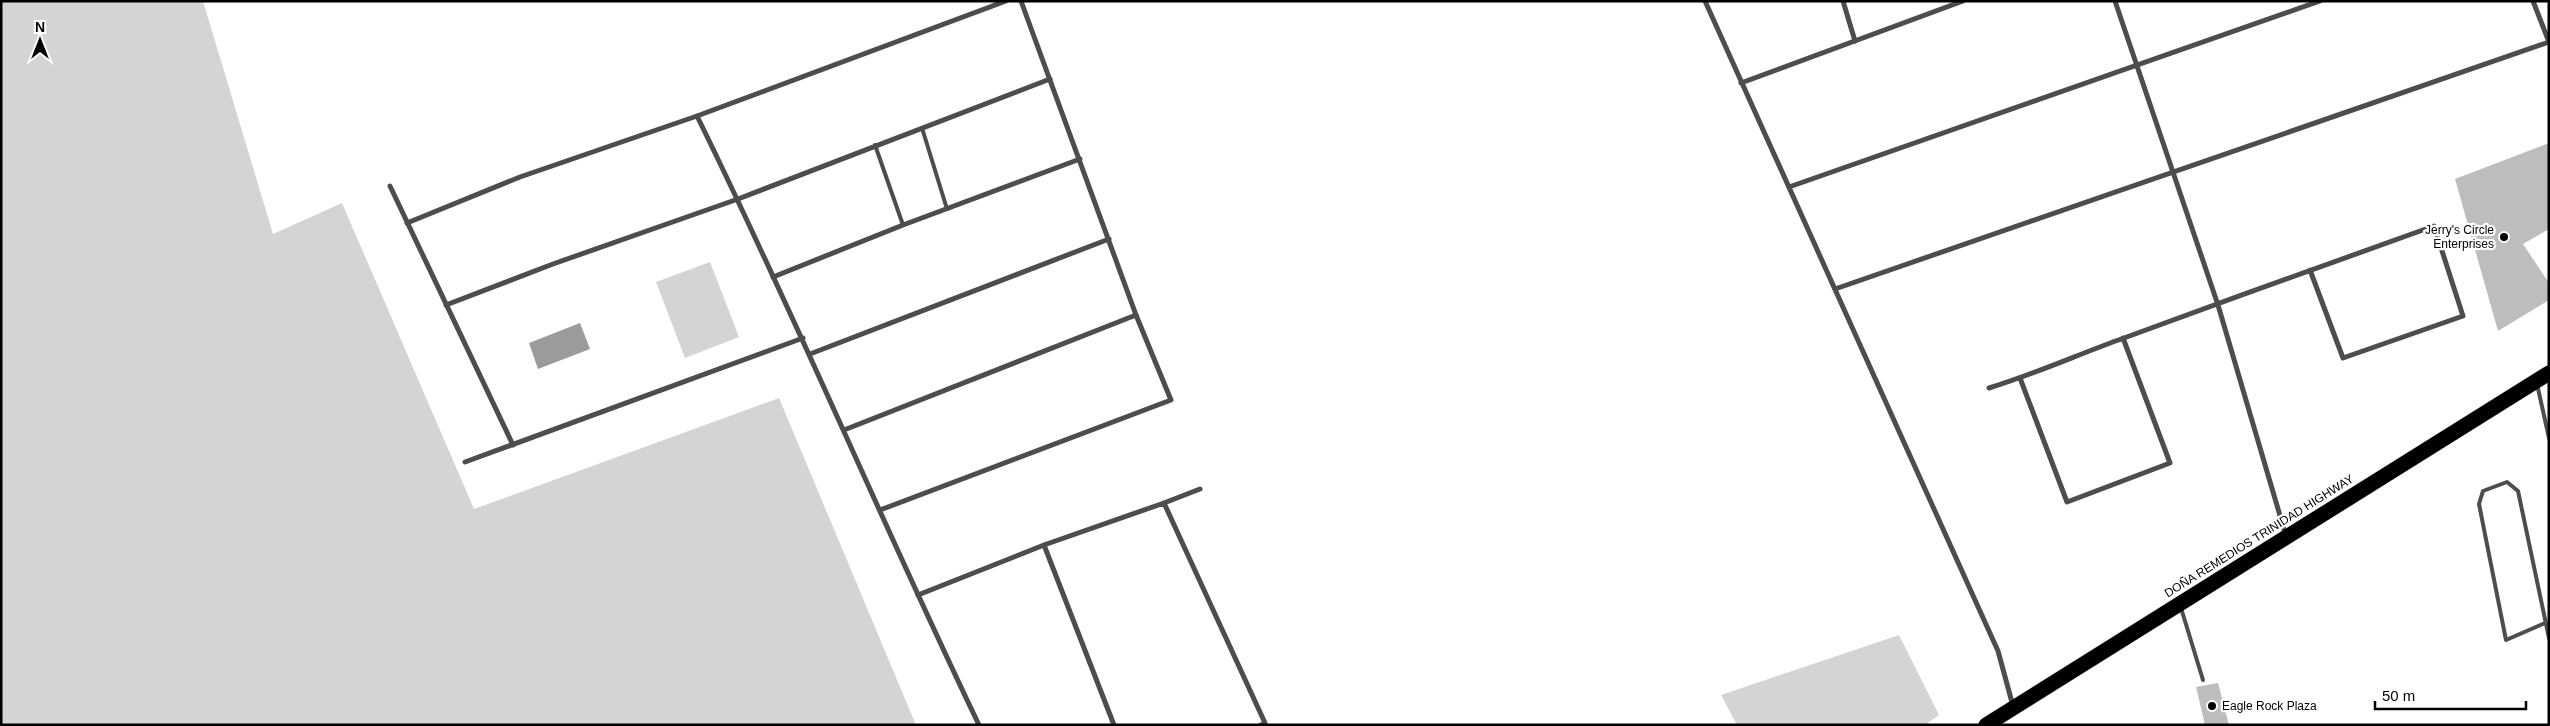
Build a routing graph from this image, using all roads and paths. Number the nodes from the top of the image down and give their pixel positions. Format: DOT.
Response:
graph roads {
  1 [pos="1006,1"];
  2 [pos="1021,1"];
  3 [pos="1705,1"];
  4 [pos="1843,1"];
  5 [pos="1963,1"];
  6 [pos="2114,1"];
  7 [pos="2320,1"];
  8 [pos="2533,1"];
  9 [pos="1855,41"];
  10 [pos="2136,67"];
  11 [pos="1050,79"];
  12 [pos="1741,83"];
  13 [pos="697,116"];
  14 [pos="922,128"];
  15 [pos="875,145"];
  16 [pos="1080,159"];
  17 [pos="2173,174"];
  18 [pos="390,186"];
  19 [pos="1789,187"];
  20 [pos="738,199"];
  21 [pos="947,209"];
  22 [pos="407,223"];
  23 [pos="902,225"];
  24 [pos="1109,238"];
  25 [pos="2310,270"];
  26 [pos="773,277"];
  27 [pos="1835,290"];
  28 [pos="446,305"];
  29 [pos="2218,305"];
  30 [pos="1136,315"];
  31 [pos="802,338"];
  32 [pos="2123,338"];
  33 [pos="810,354"];
  34 [pos="2542,377"];
  35 [pos="2020,378"];
  36 [pos="1989,388"];
  37 [pos="844,430"];
  38 [pos="2549,438"];
  39 [pos="513,445"];
  40 [pos="465,462"];
  41 [pos="1200,489"];
  42 [pos="1164,503"];
  43 [pos="880,510"];
  44 [pos="2286,537"];
  45 [pos="1044,544"];
  46 [pos="918,595"];
  47 [pos="2180,604"];
  48 [pos="2545,623"];
  49 [pos="2549,638"];
  50 [pos="2203,680"];
  51 [pos="2013,708"];
  52 [pos="1993,723"];
  53 [pos="978,725"];
  54 [pos="1114,725"];
  55 [pos="1261,725"];
  1 -- 13 [label="street"];
  2 -- 11 [label="street"];
  3 -- 12 [label="street"];
  4 -- 9 [label="street"];
  5 -- 9 [label="street"];
  6 -- 10 [label="street"];
  7 -- 10 [label="street"];
  8 -- 17 [label="street"];
  9 -- 12 [label="street"];
  10 -- 17 [label="street"];
  10 -- 19 [label="street"];
  11 -- 14 [label="street"];
  11 -- 16 [label="street"];
  12 -- 19 [label="street"];
  13 -- 20 [label="street"];
  13 -- 22 [label="street"];
  14 -- 15 [label="street"];
  14 -- 21 [label="lane"];
  15 -- 20 [label="street"];
  15 -- 23 [label="lane"];
  16 -- 21 [label="street"];
  16 -- 24 [label="street"];
  17 -- 27 [label="street"];
  17 -- 29 [label="street"];
  18 -- 22 [label="street"];
  19 -- 27 [label="street"];
  20 -- 26 [label="street"];
  20 -- 28 [label="street"];
  21 -- 23 [label="street"];
  22 -- 28 [label="street"];
  23 -- 26 [label="street"];
  24 -- 30 [label="street"];
  24 -- 33 [label="street"];
  25 -- 25 [label="street"];
  25 -- 29 [label="street"];
  26 -- 31 [label="street"];
  27 -- 51 [label="street"];
  28 -- 39 [label="street"];
  29 -- 32 [label="street"];
  29 -- 44 [label="street"];
  30 -- 37 [label="street"];
  30 -- 43 [label="street"];
  31 -- 33 [label="street"];
  31 -- 39 [label="street"];
  32 -- 35 [label="street"];
  32 -- 35 [label="street"];
  33 -- 37 [label="street"];
  34 -- 38 [label="lane"];
  34 -- 44 [label="highway, DOÑA REMEDIOS TRINIDAD HIGHWAY"];
  35 -- 36 [label="street"];
  37 -- 43 [label="street"];
  39 -- 40 [label="street"];
  41 -- 42 [label="street"];
  42 -- 45 [label="street"];
  42 -- 55 [label="street"];
  43 -- 46 [label="street"];
  44 -- 47 [label="highway, DOÑA REMEDIOS TRINIDAD HIGHWAY"];
  45 -- 46 [label="street"];
  45 -- 54 [label="street"];
  46 -- 53 [label="street"];
  47 -- 50 [label="lane"];
  47 -- 51 [label="highway, DOÑA REMEDIOS TRINIDAD HIGHWAY"];
  48 -- 48 [label="lane"];
  48 -- 49 [label="lane"];
  51 -- 52 [label="highway, DOÑA REMEDIOS TRINIDAD HIGHWAY"];
}
